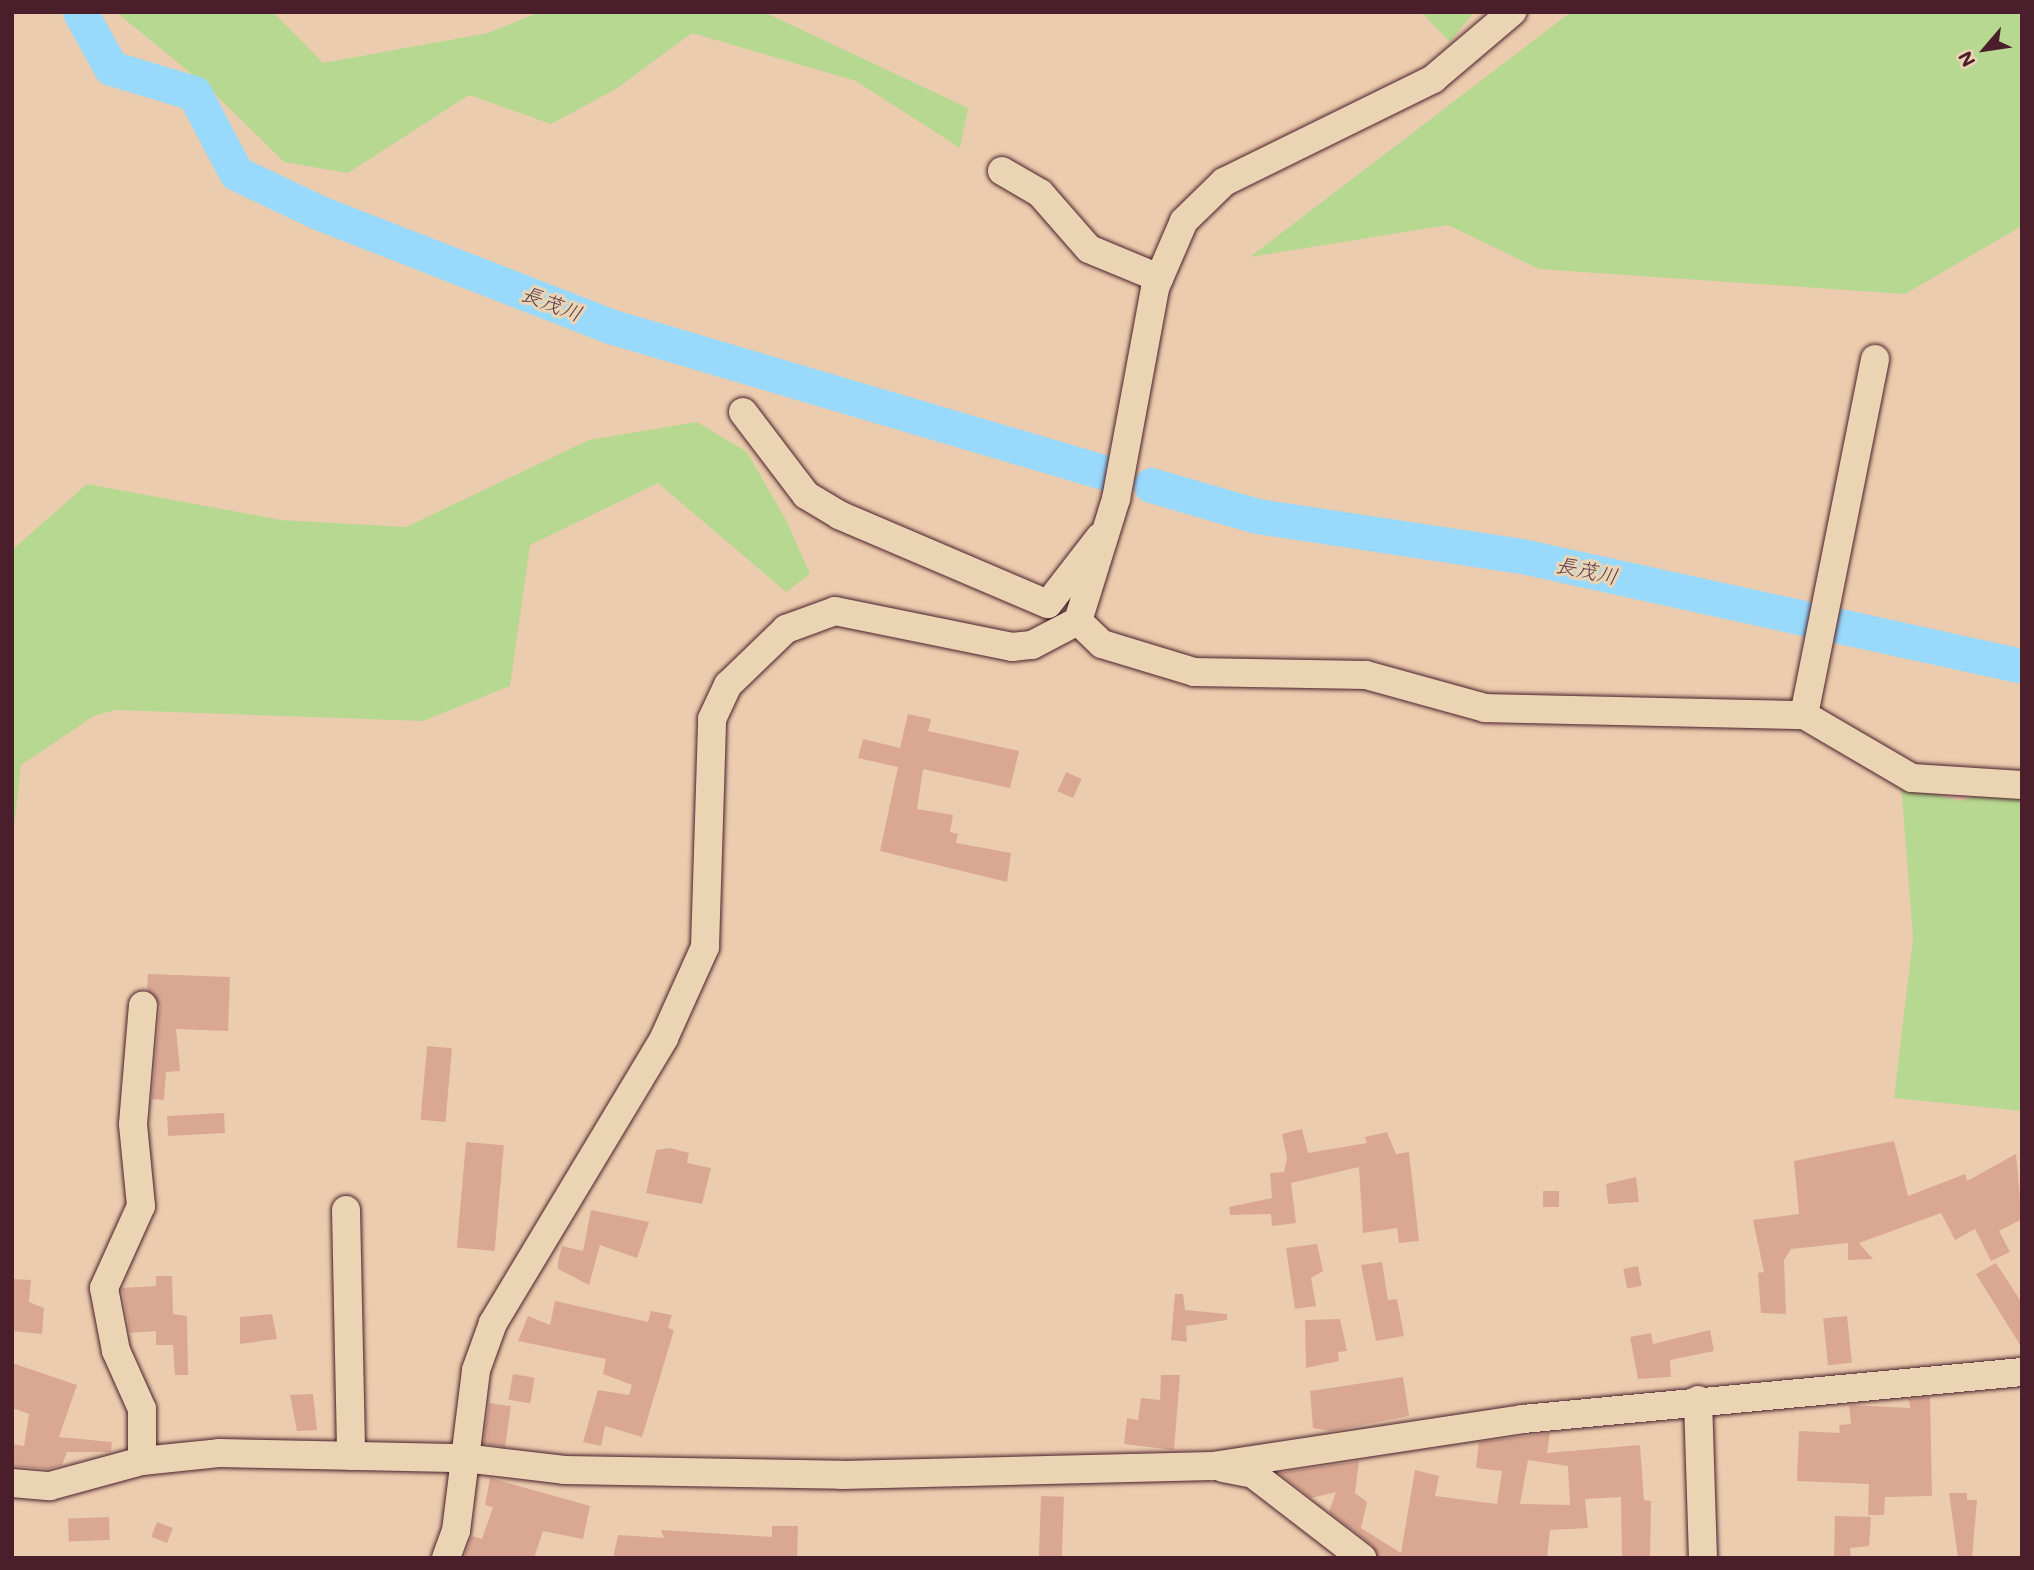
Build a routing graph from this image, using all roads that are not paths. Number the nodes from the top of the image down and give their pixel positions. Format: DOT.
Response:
graph roads {
  1 [pos="1512,12"];
  2 [pos="1002,171"];
  3 [pos="1159,278"];
  4 [pos="1875,359"];
  5 [pos="743,412"];
  6 [pos="1104,532"];
  7 [pos="1078,621"];
  8 [pos="1804,715"];
  9 [pos="2022,785"];
  10 [pos="143,1005"];
  11 [pos="346,1210"];
  12 [pos="2022,1372"];
  13 [pos="1698,1400"];
  14 [pos="351,1455"];
  15 [pos="464,1458"];
  16 [pos="142,1461"];
  17 [pos="1213,1466"];
  18 [pos="12,1483"];
  19 [pos="446,1558"];
  20 [pos="1363,1558"];
  21 [pos="1703,1558"];
  1 -- 3 [label="street"];
  2 -- 3 [label="street"];
  3 -- 6 [label="street"];
  4 -- 8 [label="street"];
  5 -- 6 [label="street"];
  6 -- 7 [label="street"];
  7 -- 8 [label="street"];
  7 -- 15 [label="street"];
  8 -- 9 [label="street"];
  10 -- 16 [label="street"];
  11 -- 14 [label="street"];
  12 -- 13 [label="street"];
  13 -- 17 [label="street"];
  13 -- 21 [label="street"];
  14 -- 15 [label="street"];
  14 -- 16 [label="street"];
  15 -- 17 [label="street"];
  15 -- 19 [label="street"];
  16 -- 18 [label="street"];
  17 -- 20 [label="street"];
}
